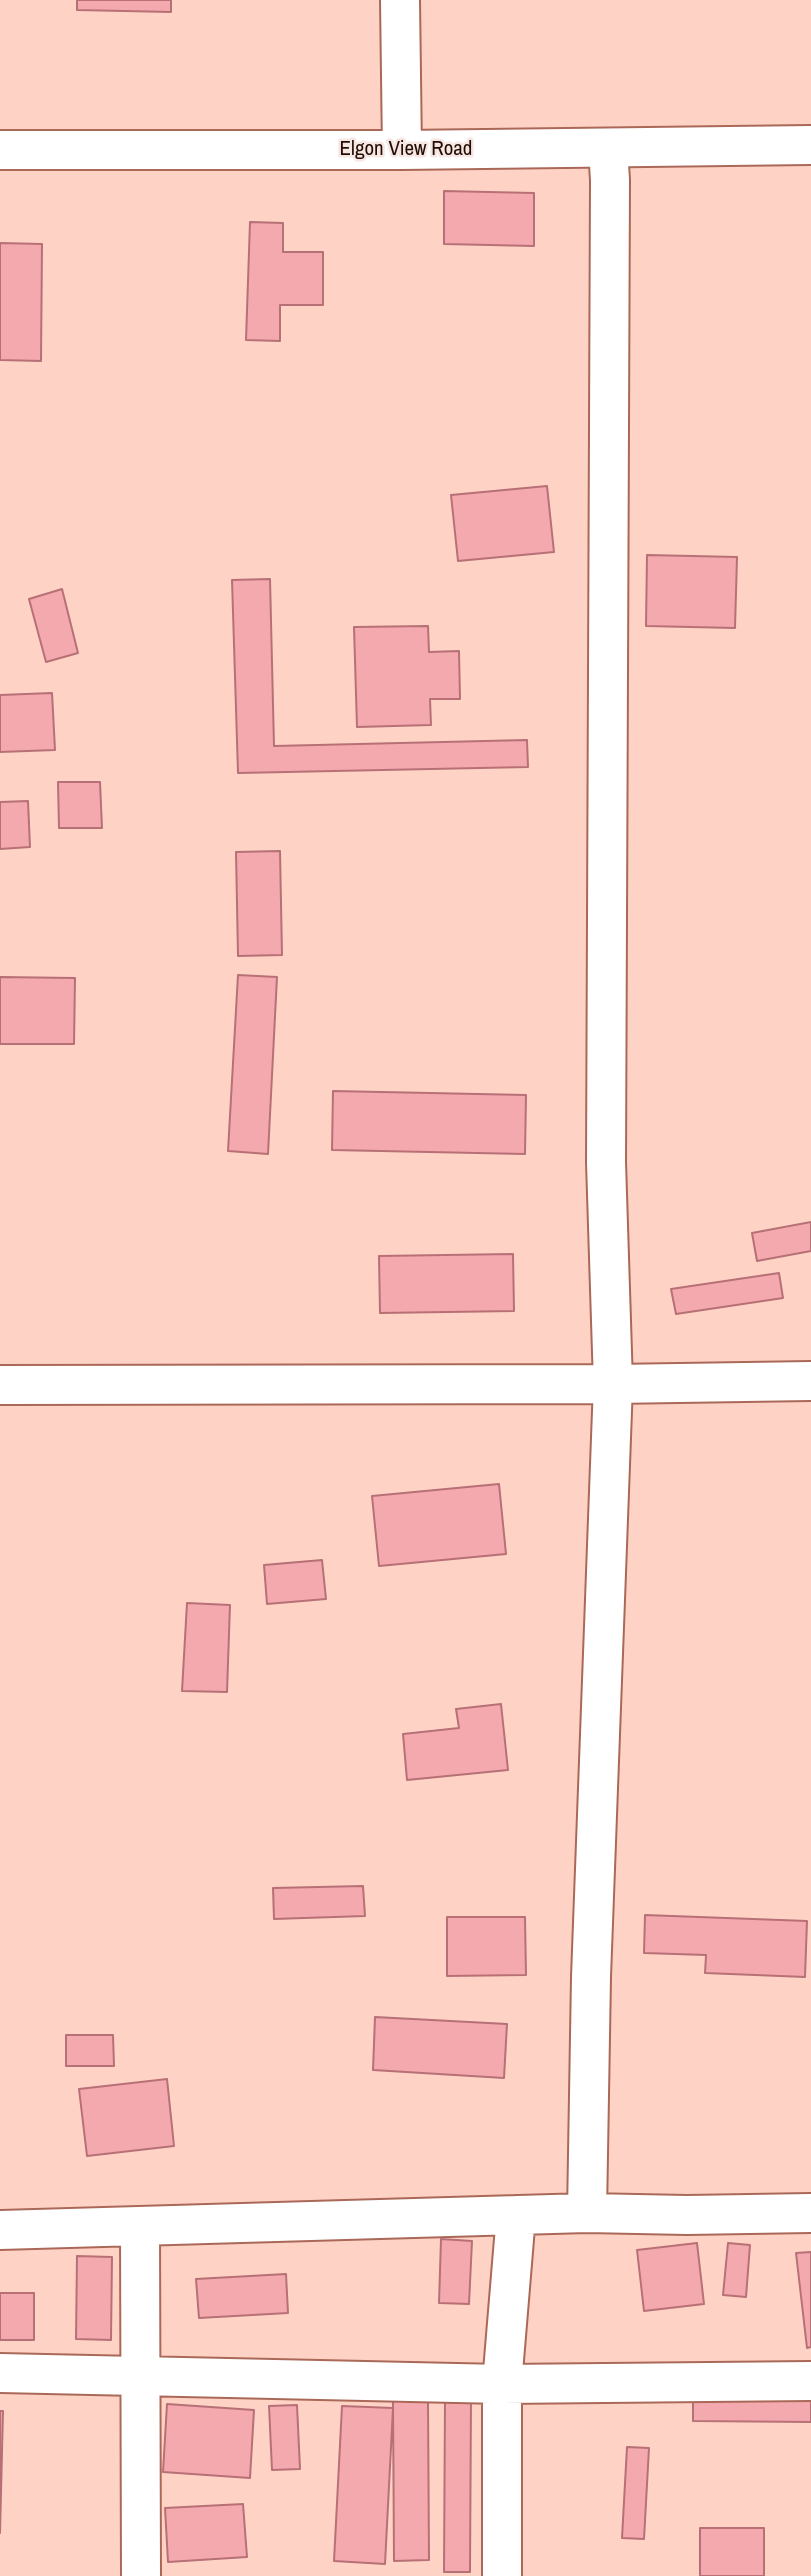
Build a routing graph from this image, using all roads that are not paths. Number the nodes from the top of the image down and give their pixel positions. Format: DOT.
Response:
graph roads {
  1 [pos="400,0"];
  2 [pos="811,145"];
  3 [pos="608,148"];
  4 [pos="0,150"];
  5 [pos="402,150"];
  6 [pos="811,1381"];
  7 [pos="613,1384"];
  8 [pos="0,1385"];
  9 [pos="587,2213"];
  10 [pos="811,2214"];
  11 [pos="516,2215"];
  12 [pos="140,2227"];
  13 [pos="0,2230"];
  14 [pos="0,2373"];
  15 [pos="141,2377"];
  16 [pos="811,2381"];
  17 [pos="502,2384"];
  18 [pos="141,2576"];
  19 [pos="502,2576"];
  1 -- 5 [label="street"];
  2 -- 3 [label="street, Elgon View Road"];
  3 -- 5 [label="street, Elgon View Road"];
  3 -- 7 [label="street"];
  4 -- 5 [label="street, Elgon View Road"];
  6 -- 7 [label="street"];
  7 -- 8 [label="street"];
  7 -- 9 [label="street"];
  9 -- 10 [label="street"];
  9 -- 11 [label="street"];
  11 -- 12 [label="street"];
  11 -- 17 [label="street"];
  12 -- 13 [label="street"];
  12 -- 15 [label="street"];
  14 -- 15 [label="street"];
  15 -- 17 [label="street"];
  15 -- 18 [label="street"];
  16 -- 17 [label="street"];
  17 -- 19 [label="street"];
}
